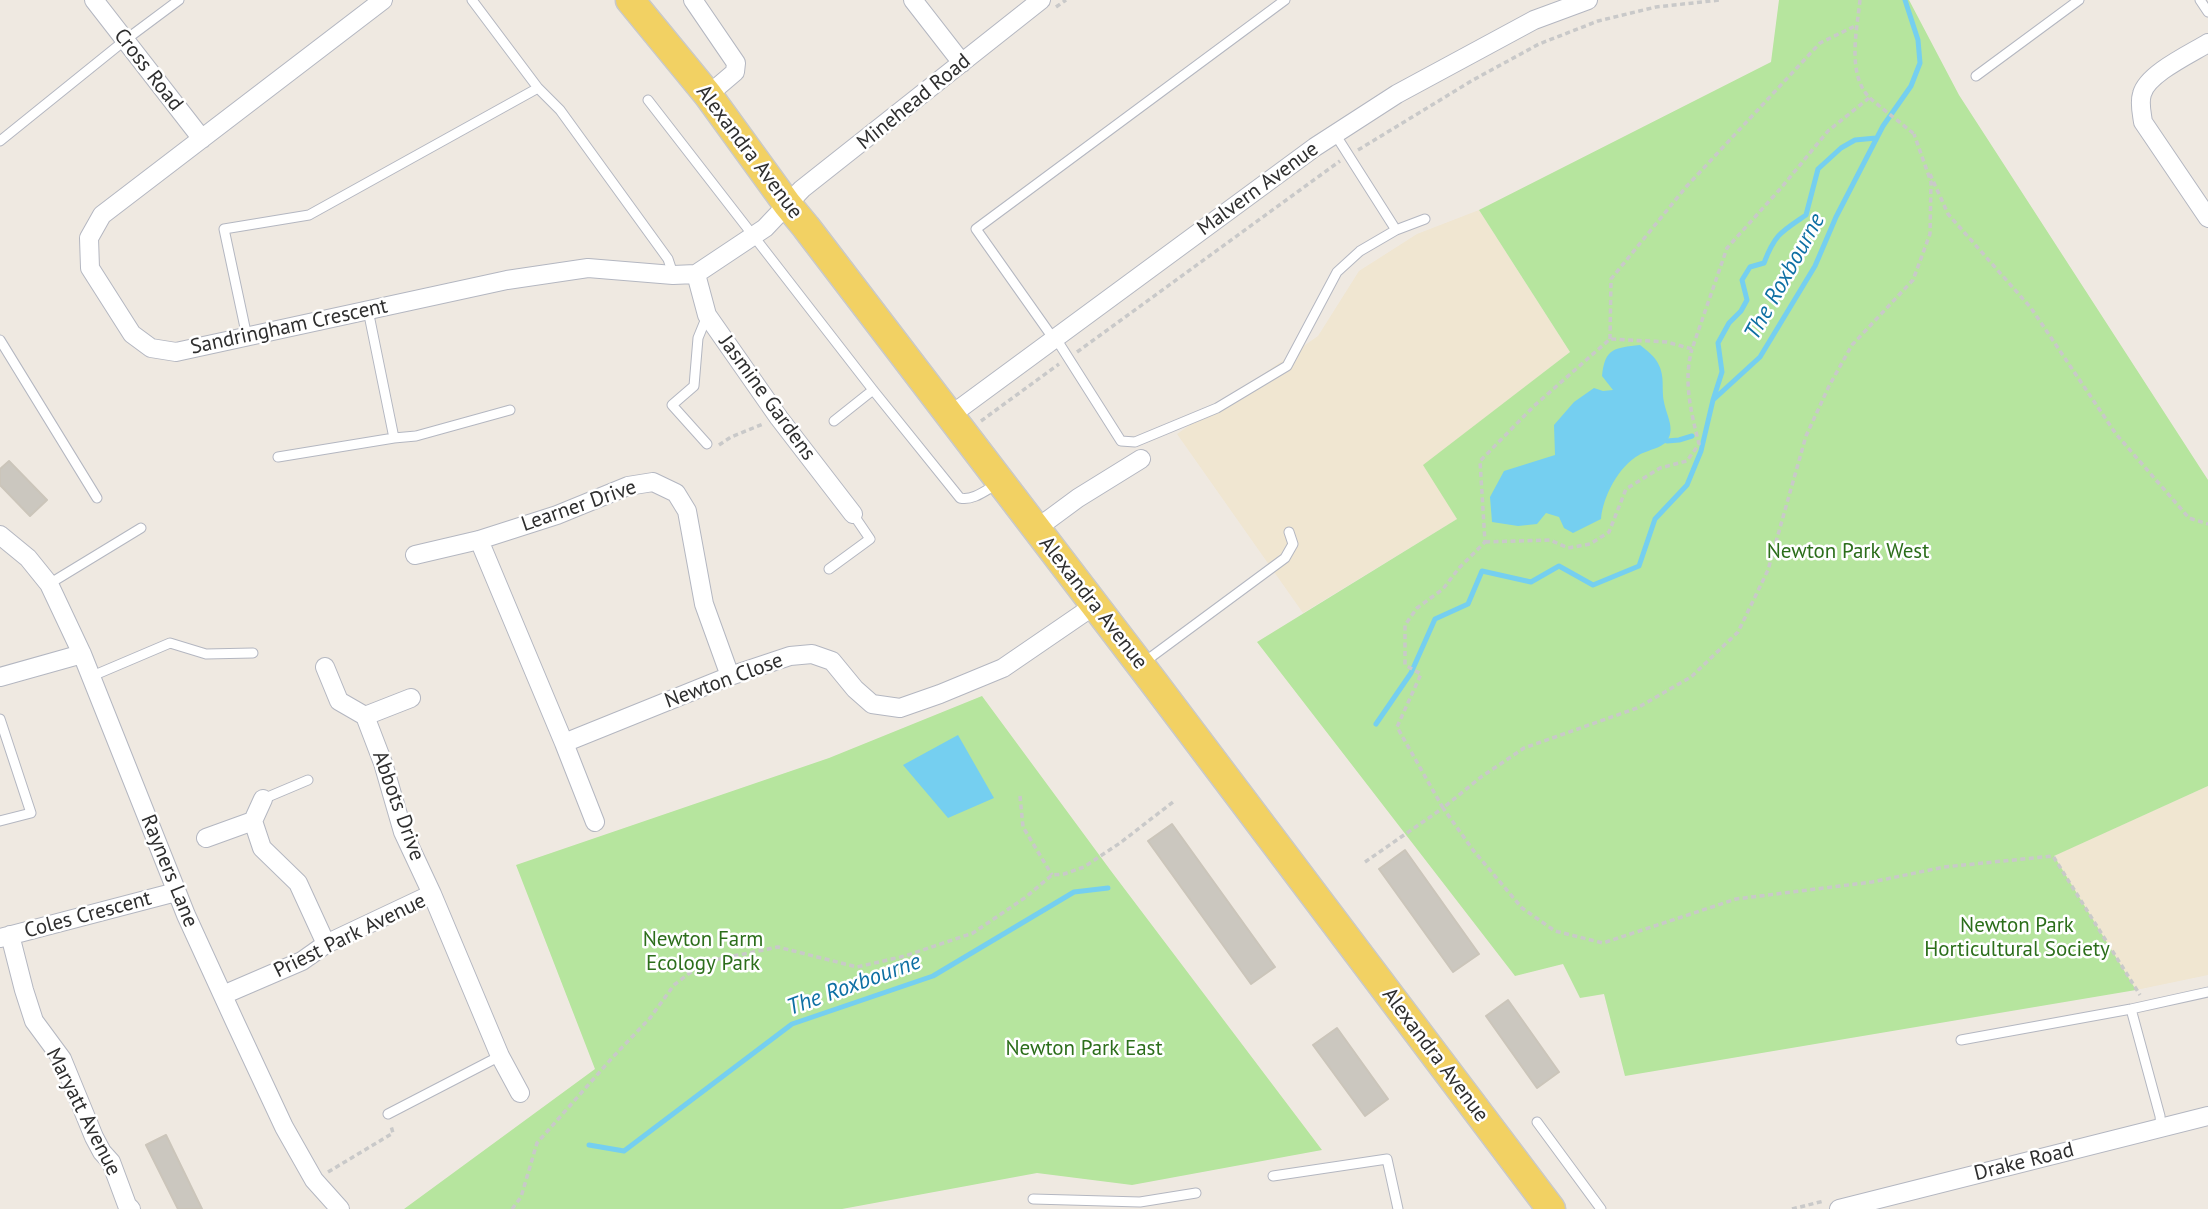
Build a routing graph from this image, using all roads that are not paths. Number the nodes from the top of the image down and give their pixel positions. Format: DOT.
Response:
graph roads {
  1 [pos="94,0"];
  2 [pos="179,0"];
  3 [pos="383,0"];
  4 [pos="472,0"];
  5 [pos="630,0"];
  6 [pos="693,0"];
  7 [pos="913,0"];
  8 [pos="1041,0"];
  9 [pos="1285,0"];
  10 [pos="1588,0"];
  11 [pos="2079,0"];
  12 [pos="2200,0"];
  13 [pos="1559,5"];
  14 [pos="2208,12"];
  15 [pos="124,41"];
  16 [pos="2208,43"];
  17 [pos="961,63"];
  18 [pos="1976,76"];
  19 [pos="538,88"];
  20 [pos="708,95"];
  21 [pos="648,100"];
  22 [pos="1335,134"];
  23 [pos="202,139"];
  24 [pos="0,141"];
  25 [pos="787,204"];
  26 [pos="2208,218"];
  27 [pos="1425,219"];
  28 [pos="1396,230"];
  29 [pos="753,236"];
  30 [pos="696,274"];
  31 [pos="673,275"];
  32 [pos="368,310"];
  33 [pos="707,314"];
  34 [pos="247,337"];
  35 [pos="1054,338"];
  36 [pos="0,341"];
  37 [pos="873,390"];
  38 [pos="510,410"];
  39 [pos="951,415"];
  40 [pos="834,421"];
  41 [pos="394,438"];
  42 [pos="707,444"];
  43 [pos="278,457"];
  44 [pos="1141,459"];
  45 [pos="1001,482"];
  46 [pos="97,498"];
  47 [pos="853,514"];
  48 [pos="141,528"];
  49 [pos="1036,529"];
  50 [pos="1289,532"];
  51 [pos="0,535"];
  52 [pos="479,540"];
  53 [pos="415,555"];
  54 [pos="829,569"];
  55 [pos="49,584"];
  56 [pos="1096,605"];
  57 [pos="253,653"];
  58 [pos="82,654"];
  59 [pos="1142,664"];
  60 [pos="325,667"];
  61 [pos="730,676"];
  62 [pos="0,677"];
  63 [pos="90,677"];
  64 [pos="411,698"];
  65 [pos="365,716"];
  66 [pos="0,719"];
  67 [pos="564,743"];
  68 [pos="308,780"];
  69 [pos="263,799"];
  70 [pos="0,821"];
  71 [pos="253,821"];
  72 [pos="595,822"];
  73 [pos="206,838"];
  74 [pos="176,892"];
  75 [pos="432,894"];
  76 [pos="5,937"];
  77 [pos="326,944"];
  78 [pos="2208,992"];
  79 [pos="223,995"];
  80 [pos="2132,1009"];
  81 [pos="1961,1040"];
  82 [pos="500,1056"];
  83 [pos="520,1093"];
  84 [pos="388,1114"];
  85 [pos="2208,1116"];
  86 [pos="1537,1122"];
  87 [pos="2161,1128"];
  88 [pos="1273,1175"];
  89 [pos="1196,1193"];
  90 [pos="1033,1199"];
  91 [pos="1141,1206"];
  92 [pos="125,1208"];
  93 [pos="340,1209"];
  94 [pos="1398,1209"];
  95 [pos="1551,1209"];
  96 [pos="1601,1209"];
  97 [pos="1839,1209"];
  1 -- 15 [label="street, Cross Road"];
  2 -- 15 [label="lane"];
  3 -- 23 [label="street, Sandringham Crescent"];
  4 -- 19 [label="lane"];
  5 -- 20 [label="main road, Alexandra Avenue"];
  6 -- 20 [label="street"];
  7 -- 17 [label="street"];
  8 -- 17 [label="street, Minehead Road"];
  9 -- 35 [label="lane"];
  10 -- 13 [label="street, Malvern Avenue"];
  11 -- 18 [label="lane"];
  12 -- 14 [label="lane"];
  13 -- 22 [label="street, Malvern Avenue"];
  15 -- 23 [label="street, Cross Road"];
  15 -- 24 [label="lane"];
  16 -- 26 [label="street"];
  17 -- 25 [label="street, Minehead Road"];
  19 -- 31 [label="lane"];
  19 -- 34 [label="lane"];
  20 -- 25 [label="main road, Alexandra Avenue"];
  21 -- 29 [label="lane"];
  22 -- 28 [label="lane"];
  22 -- 35 [label="street, Malvern Avenue"];
  23 -- 34 [label="street, Sandringham Crescent"];
  25 -- 29 [label="street"];
  25 -- 39 [label="main road, Alexandra Avenue"];
  27 -- 28 [label="lane"];
  28 -- 35 [label="lane"];
  29 -- 30 [label="street"];
  29 -- 37 [label="lane"];
  30 -- 31 [label="street, Sandringham Crescent"];
  30 -- 33 [label="street, Jasmine Gardens"];
  31 -- 32 [label="street, Sandringham Crescent"];
  32 -- 34 [label="street, Sandringham Crescent"];
  32 -- 41 [label="lane"];
  33 -- 42 [label="lane"];
  33 -- 47 [label="street, Jasmine Gardens"];
  35 -- 39 [label="street, Malvern Avenue"];
  36 -- 46 [label="lane"];
  37 -- 40 [label="lane"];
  37 -- 45 [label="lane"];
  38 -- 41 [label="lane"];
  39 -- 45 [label="main road, Alexandra Avenue"];
  41 -- 43 [label="lane"];
  44 -- 49 [label="street"];
  45 -- 49 [label="main road, Alexandra Avenue"];
  47 -- 54 [label="lane"];
  48 -- 55 [label="lane"];
  49 -- 56 [label="main road, Alexandra Avenue"];
  50 -- 59 [label="lane"];
  51 -- 55 [label="street, Rayners Lane"];
  52 -- 53 [label="street, Learner Drive"];
  52 -- 61 [label="street, Learner Drive"];
  52 -- 67 [label="street"];
  55 -- 58 [label="street, Rayners Lane"];
  56 -- 59 [label="main road, Alexandra Avenue"];
  56 -- 61 [label="street, Newton Close"];
  57 -- 63 [label="lane"];
  58 -- 62 [label="street"];
  58 -- 63 [label="street, Rayners Lane"];
  59 -- 95 [label="main road, Alexandra Avenue"];
  60 -- 65 [label="street"];
  61 -- 67 [label="street, Newton Close"];
  63 -- 74 [label="street, Rayners Lane"];
  64 -- 65 [label="street"];
  65 -- 75 [label="street, Abbots Drive"];
  66 -- 70 [label="lane"];
  67 -- 72 [label="street"];
  68 -- 69 [label="lane"];
  69 -- 71 [label="street"];
  71 -- 73 [label="street"];
  71 -- 77 [label="street"];
  74 -- 76 [label="street, Coles Crescent"];
  74 -- 79 [label="street, Rayners Lane"];
  75 -- 77 [label="street, Priest Park Avenue"];
  75 -- 82 [label="street, Priest Park Avenue"];
  76 -- 92 [label="street, Maryatt Avenue"];
  77 -- 79 [label="street, Priest Park Avenue"];
  78 -- 80 [label="lane"];
  79 -- 93 [label="street, Rayners Lane"];
  80 -- 81 [label="lane"];
  80 -- 87 [label="lane"];
  82 -- 83 [label="street, Priest Park Avenue"];
  82 -- 84 [label="lane"];
  85 -- 87 [label="street, Drake Road"];
  86 -- 96 [label="lane"];
  87 -- 97 [label="street, Drake Road"];
  88 -- 94 [label="lane"];
  89 -- 91 [label="lane"];
  90 -- 91 [label="lane"];
}
